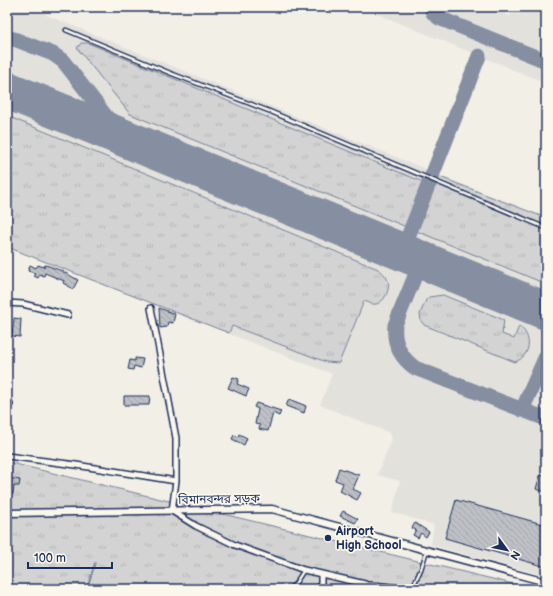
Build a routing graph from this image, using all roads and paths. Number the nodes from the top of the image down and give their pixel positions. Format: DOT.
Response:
graph roads {
  1 [pos="66,30"];
  2 [pos="546,228"];
  3 [pos="7,303"];
  4 [pos="151,308"];
  5 [pos="68,315"];
  6 [pos="7,456"];
  7 [pos="176,481"];
  8 [pos="172,511"];
  9 [pos="7,513"];
  10 [pos="427,550"];
  11 [pos="304,570"];
  12 [pos="321,574"];
  13 [pos="546,582"];
  14 [pos="365,587"];
  15 [pos="289,589"];
  16 [pos="321,589"];
  1 -- 2 [label="lane"];
  3 -- 5 [label="street"];
  4 -- 7 [label="street"];
  6 -- 7 [label="street"];
  7 -- 8 [label="street"];
  8 -- 9 [label="street, বিমানবন্দর সড়ক"];
  8 -- 10 [label="street, বিমানবন্দর সড়ক"];
  8 -- 11 [label="street"];
  10 -- 13 [label="street, বিমানবন্দর সড়ক"];
  10 -- 14 [label="lane"];
  11 -- 12 [label="street"];
  11 -- 15 [label="lane"];
  12 -- 14 [label="street"];
  12 -- 16 [label="street"];
}
